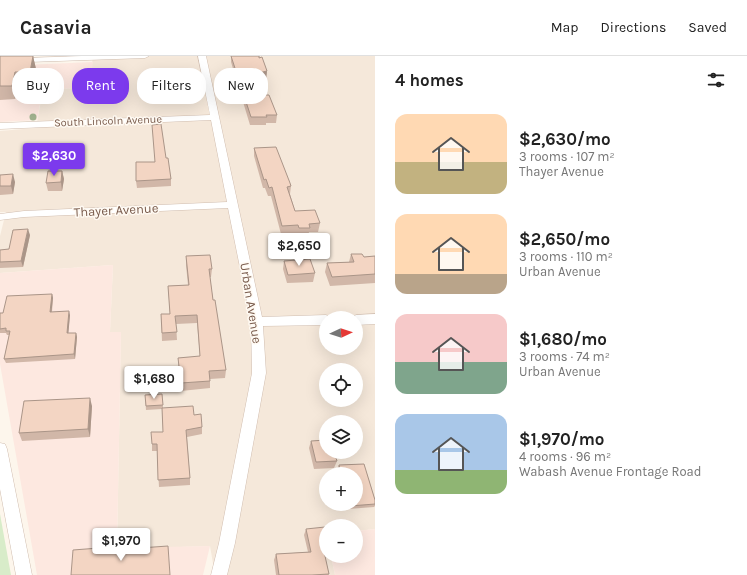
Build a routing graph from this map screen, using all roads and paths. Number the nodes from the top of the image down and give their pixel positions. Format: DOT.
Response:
graph roads {
  1 [pos="145,56"];
  2 [pos="202,56"];
  3 [pos="44,58"];
  4 [pos="0,61"];
  5 [pos="215,117"];
  6 [pos="0,126"];
  7 [pos="232,204"];
  8 [pos="0,217"];
  9 [pos="375,319"];
  10 [pos="319,320"];
  11 [pos="363,320"];
  12 [pos="257,322"];
  13 [pos="0,449"];
  14 [pos="24,575"];
  15 [pos="219,575"];
  1 -- 3 [label="street"];
  2 -- 5 [label="street, Urban Avenue"];
  3 -- 4 [label="street"];
  5 -- 6 [label="street, South Lincoln Avenue"];
  5 -- 7 [label="street, Urban Avenue"];
  7 -- 8 [label="street, Thayer Avenue"];
  7 -- 12 [label="street, Urban Avenue"];
  9 -- 11 [label="street"];
  10 -- 12 [label="street"];
  12 -- 15 [label="street, Urban Avenue"];
  13 -- 14 [label="street"];
}
